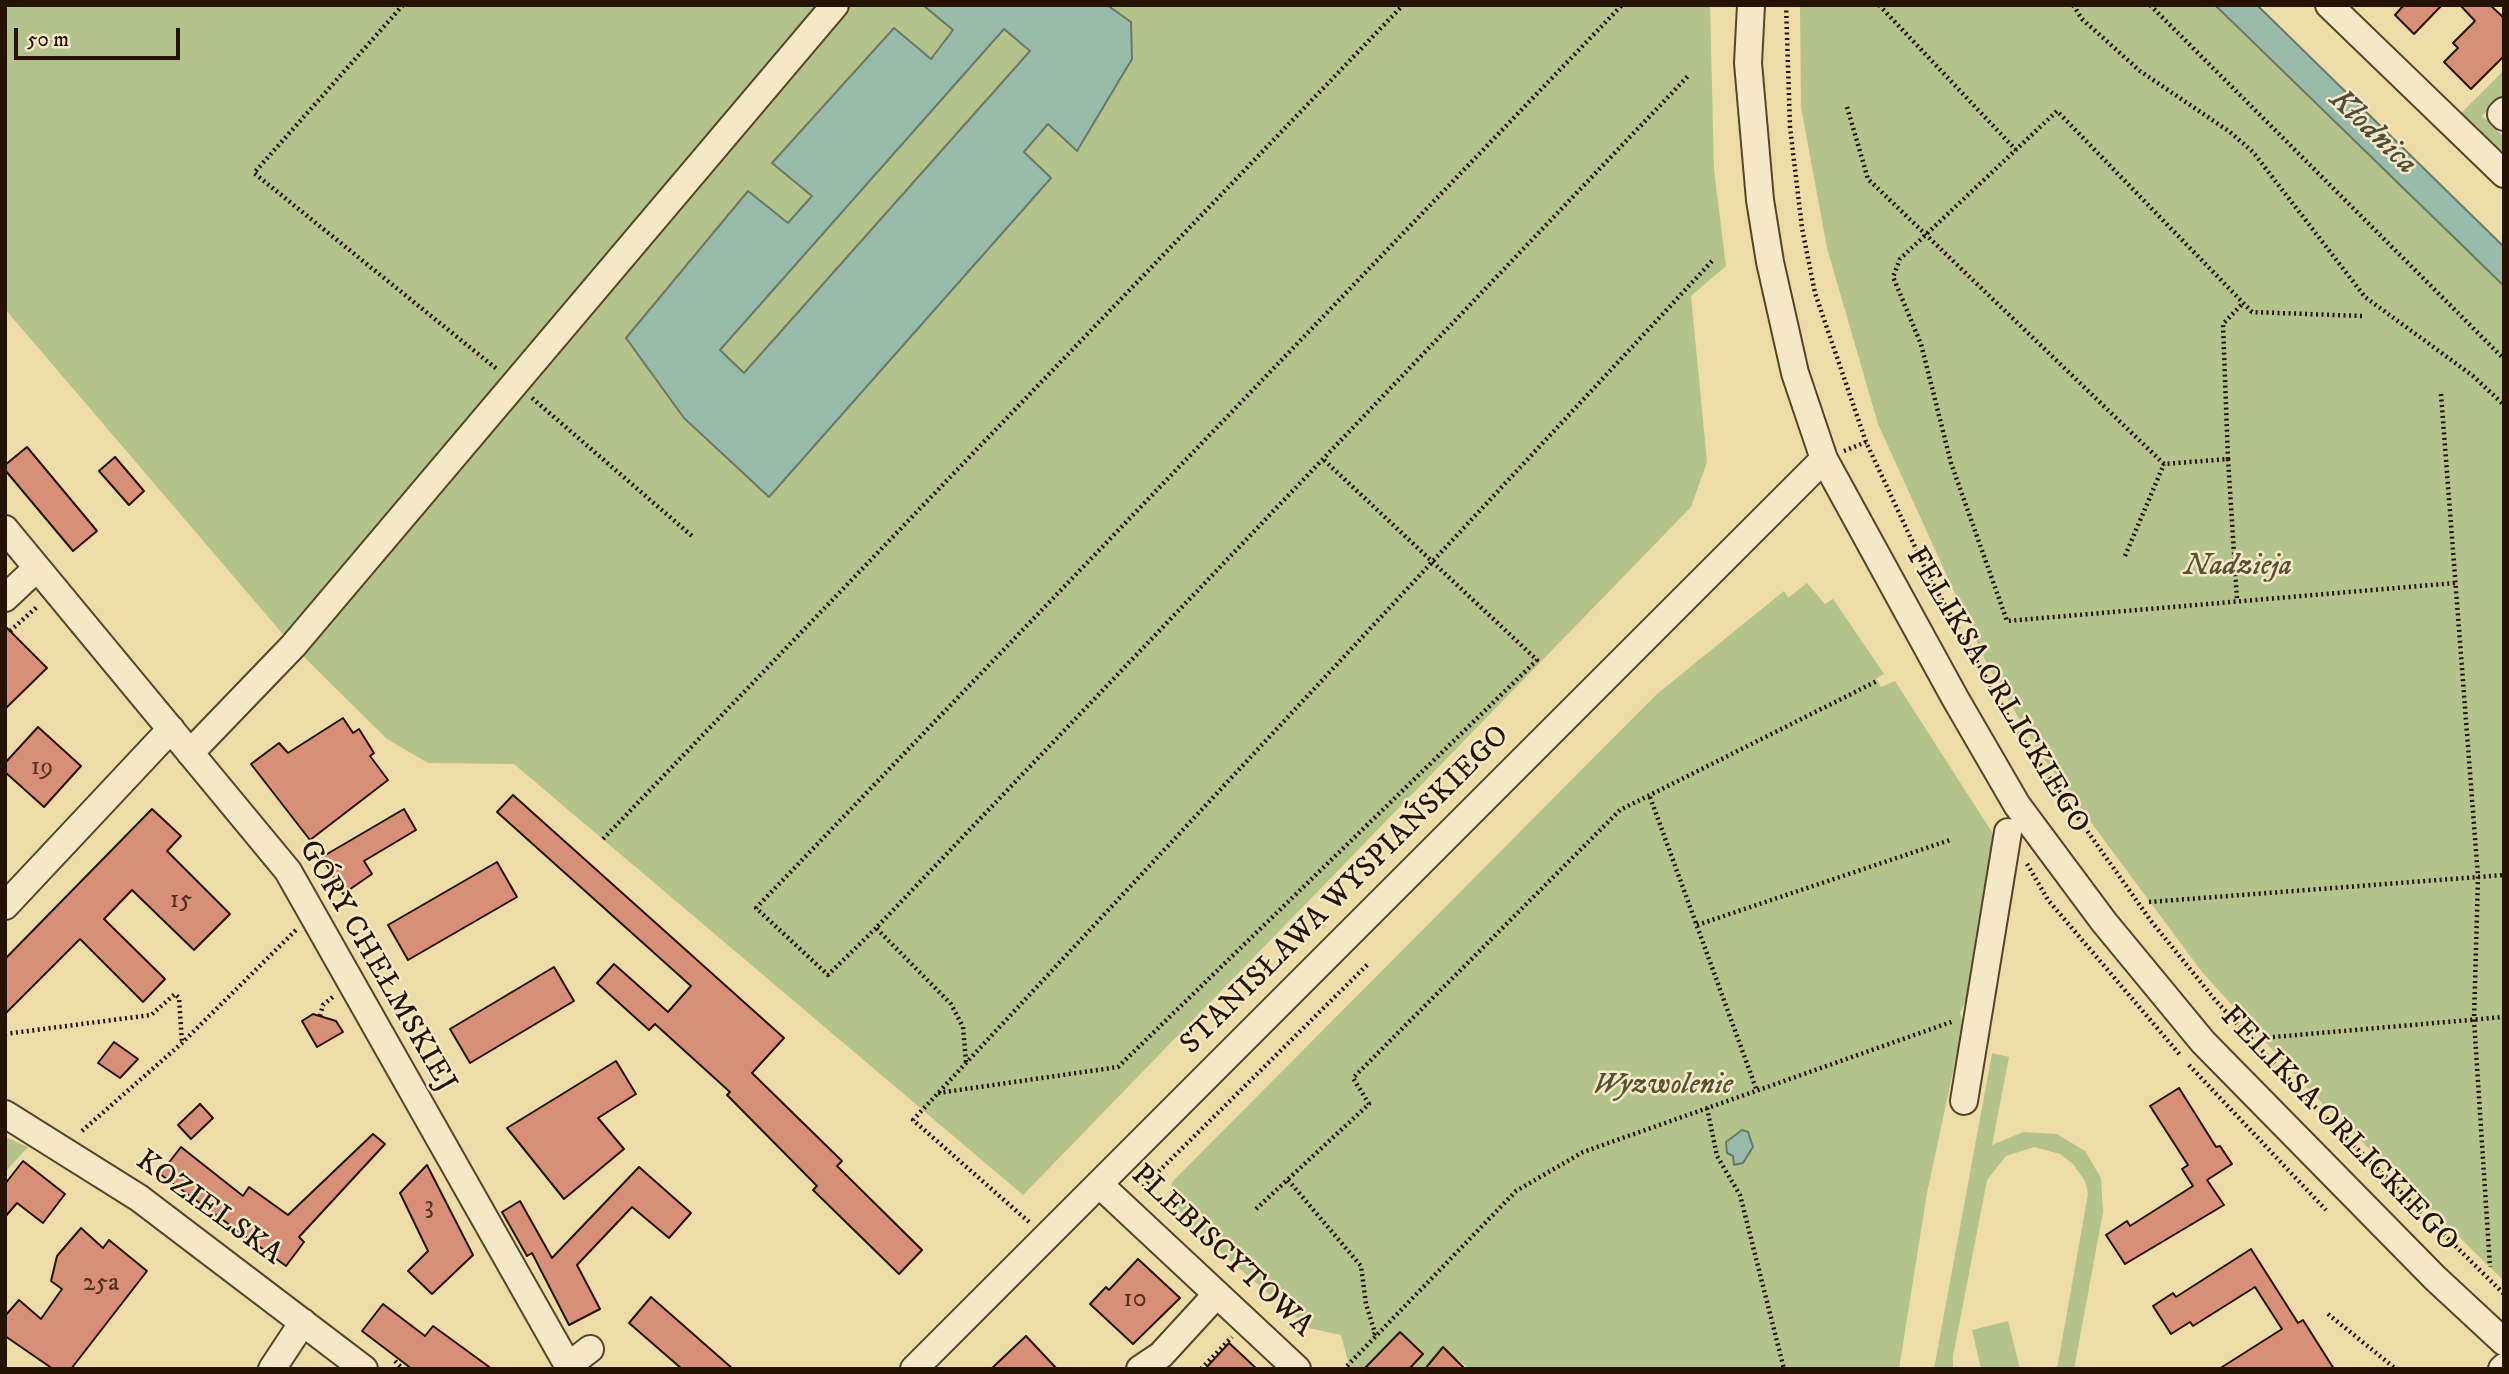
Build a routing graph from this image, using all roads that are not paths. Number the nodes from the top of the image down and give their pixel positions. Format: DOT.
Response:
graph roads {
  1 [pos="835,5"];
  2 [pos="1751,5"];
  3 [pos="2329,5"];
  4 [pos="2504,111"];
  5 [pos="2504,117"];
  6 [pos="2504,174"];
  7 [pos="1824,459"];
  8 [pos="5,529"];
  9 [pos="37,568"];
  10 [pos="5,598"];
  11 [pos="171,729"];
  12 [pos="190,753"];
  13 [pos="2008,832"];
  14 [pos="5,906"];
  15 [pos="1964,1101"];
  16 [pos="5,1114"];
  17 [pos="1099,1184"];
  18 [pos="1217,1294"];
  19 [pos="303,1322"];
  20 [pos="2504,1342"];
  21 [pos="590,1349"];
  22 [pos="569,1367"];
  23 [pos="272,1369"];
  24 [pos="365,1369"];
  25 [pos="914,1369"];
  26 [pos="1140,1369"];
  27 [pos="1297,1369"];
  1 -- 12 [label="street"];
  2 -- 7 [label="street, FELIKSA ORLICKIEGO"];
  3 -- 6 [label="street"];
  4 -- 5 [label="street"];
  7 -- 17 [label="street, STANISŁAWA WYSPIAŃSKIEGO"];
  7 -- 20 [label="street, FELIKSA ORLICKIEGO"];
  8 -- 9 [label="street, GÓRY CHEŁMSKIEJ"];
  9 -- 10 [label="street"];
  9 -- 11 [label="street, GÓRY CHEŁMSKIEJ"];
  11 -- 12 [label="street, GÓRY CHEŁMSKIEJ"];
  11 -- 14 [label="street"];
  12 -- 22 [label="street, GÓRY CHEŁMSKIEJ"];
  13 -- 15 [label="street"];
  16 -- 19 [label="street, KOZIELSKA"];
  17 -- 18 [label="street, PLEBISCYTOWA"];
  17 -- 25 [label="street, STANISŁAWA WYSPIAŃSKIEGO"];
  18 -- 26 [label="street"];
  18 -- 27 [label="street, PLEBISCYTOWA"];
  19 -- 23 [label="street"];
  19 -- 24 [label="street, KOZIELSKA"];
  21 -- 22 [label="street"];
}
